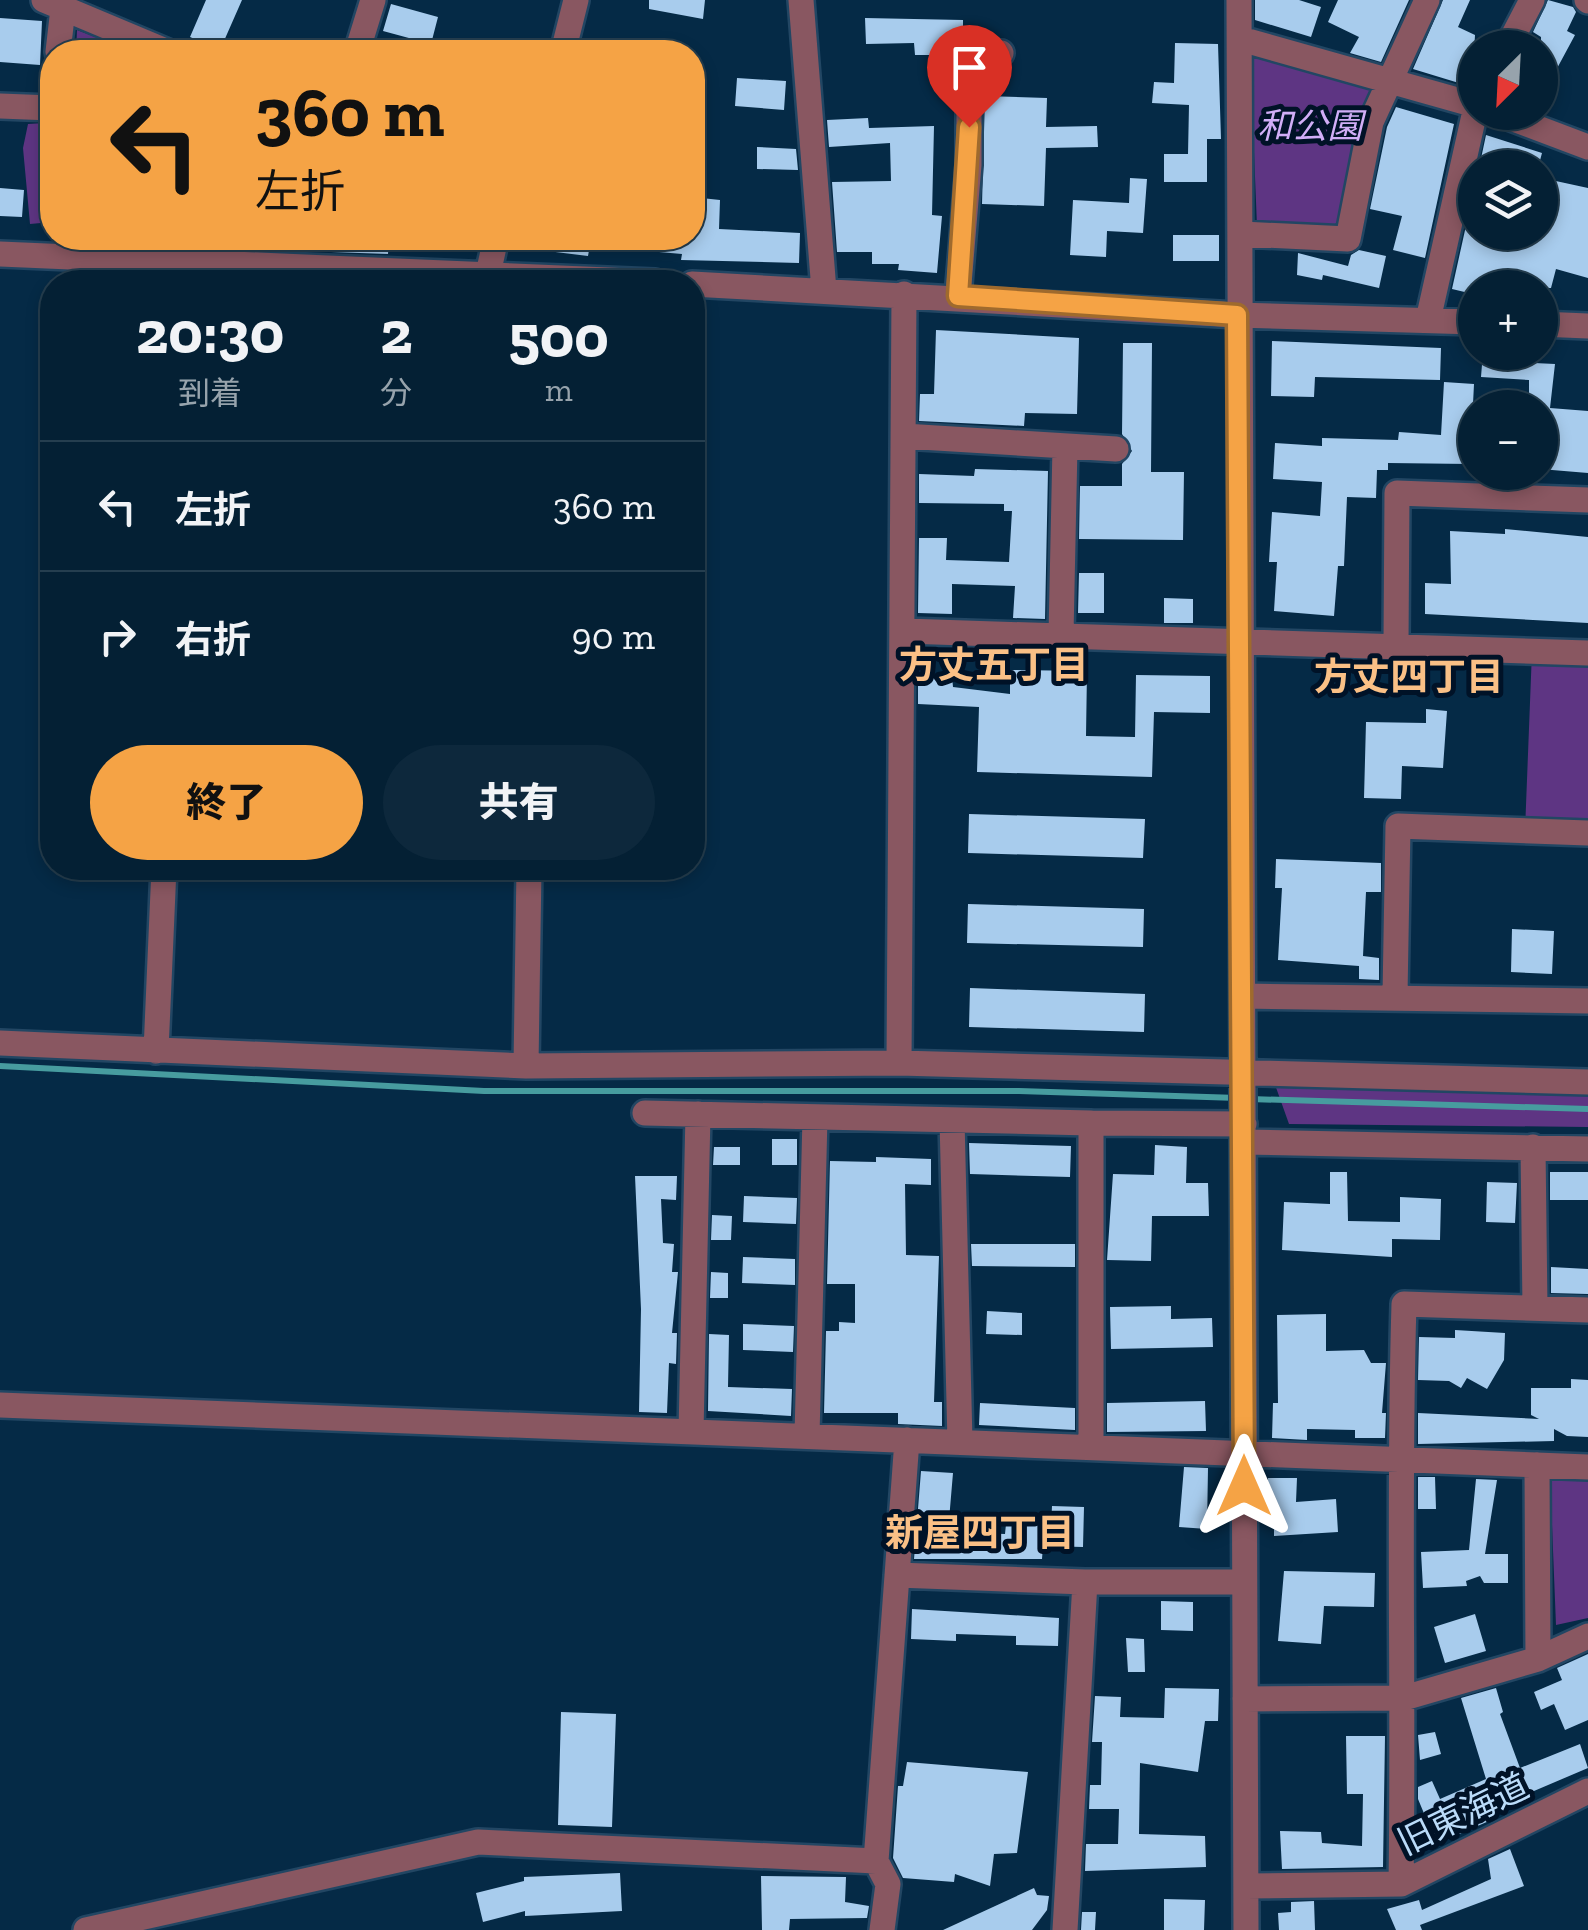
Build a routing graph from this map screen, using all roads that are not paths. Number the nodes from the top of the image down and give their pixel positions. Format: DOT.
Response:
graph roads {
  1 [pos="372,0"];
  2 [pos="576,0"];
  3 [pos="801,0"];
  4 [pos="1239,0"];
  5 [pos="1427,0"];
  6 [pos="1532,0"];
  7 [pos="57,2"];
  8 [pos="1517,30"];
  9 [pos="1240,39"];
  10 [pos="58,40"];
  11 [pos="141,40"];
  12 [pos="360,40"];
  13 [pos="565,40"];
  14 [pos="1001,53"];
  15 [pos="1386,80"];
  16 [pos="1458,103"];
  17 [pos="0,106"];
  18 [pos="40,108"];
  19 [pos="1470,130"];
  20 [pos="1543,130"];
  21 [pos="1588,147"];
  22 [pos="1242,234"];
  23 [pos="0,254"];
  24 [pos="186,261"];
  25 [pos="395,270"];
  26 [pos="705,285"];
  27 [pos="824,291"];
  28 [pos="904,294"];
  29 [pos="958,296"];
  30 [pos="1237,315"];
  31 [pos="1428,320"];
  32 [pos="1458,321"];
  33 [pos="1558,325"];
  34 [pos="1588,326"];
  35 [pos="904,436"];
  36 [pos="1065,446"];
  37 [pos="1116,449"];
  38 [pos="1588,500"];
  39 [pos="905,631"];
  40 [pos="1061,635"];
  41 [pos="1240,640"];
  42 [pos="1396,646"];
  43 [pos="1588,653"];
  44 [pos="1588,833"];
  45 [pos="163,880"];
  46 [pos="529,880"];
  47 [pos="1395,995"];
  48 [pos="1243,996"];
  49 [pos="1588,1001"];
  50 [pos="0,1043"];
  51 [pos="156,1051"];
  52 [pos="899,1063"];
  53 [pos="526,1066"];
  54 [pos="1244,1078"];
  55 [pos="1588,1082"];
  56 [pos="645,1113"];
  57 [pos="698,1114"];
  58 [pos="815,1117"];
  59 [pos="952,1120"];
  60 [pos="1091,1123"];
  61 [pos="1244,1127"];
  62 [pos="1533,1148"];
  63 [pos="1588,1148"];
  64 [pos="1534,1308"];
  65 [pos="1588,1310"];
  66 [pos="0,1405"];
  67 [pos="691,1432"];
  68 [pos="807,1436"];
  69 [pos="907,1440"];
  70 [pos="960,1442"];
  71 [pos="1091,1447"];
  72 [pos="1244,1454"];
  73 [pos="1399,1460"];
  74 [pos="1537,1465"];
  75 [pos="1588,1467"];
  76 [pos="897,1575"];
  77 [pos="1085,1582"];
  78 [pos="1244,1582"];
  79 [pos="1588,1636"];
  80 [pos="1538,1659"];
  81 [pos="1404,1698"];
  82 [pos="1245,1699"];
  83 [pos="1588,1791"];
  84 [pos="876,1862"];
  85 [pos="1401,1884"];
  86 [pos="1246,1886"];
  87 [pos="86,1930"];
  88 [pos="882,1930"];
  89 [pos="1065,1930"];
  90 [pos="1246,1930"];
  1 -- 12 [label="street"];
  2 -- 13 [label="street"];
  3 -- 27 [label="street"];
  4 -- 9 [label="street"];
  5 -- 15 [label="street"];
  6 -- 8 [label="street"];
  7 -- 10 [label="street"];
  7 -- 11 [label="street"];
  9 -- 15 [label="street"];
  9 -- 22 [label="street"];
  14 -- 29 [label="street"];
  15 -- 16 [label="street"];
  15 -- 22 [label="street"];
  17 -- 18 [label="street"];
  19 -- 31 [label="street"];
  20 -- 21 [label="street"];
  22 -- 30 [label="street"];
  23 -- 24 [label="street"];
  24 -- 25 [label="street"];
  26 -- 27 [label="street"];
  27 -- 28 [label="street"];
  28 -- 29 [label="street"];
  28 -- 35 [label="street"];
  29 -- 30 [label="street"];
  30 -- 31 [label="street"];
  30 -- 41 [label="street"];
  31 -- 32 [label="street"];
  33 -- 34 [label="street"];
  35 -- 36 [label="street"];
  35 -- 39 [label="street"];
  36 -- 37 [label="street"];
  36 -- 40 [label="street"];
  38 -- 42 [label="street"];
  39 -- 40 [label="street"];
  39 -- 52 [label="street"];
  40 -- 41 [label="street"];
  41 -- 42 [label="street"];
  41 -- 48 [label="street"];
  42 -- 43 [label="street"];
  44 -- 47 [label="street"];
  45 -- 51 [label="street"];
  46 -- 53 [label="street"];
  47 -- 48 [label="street"];
  47 -- 49 [label="street"];
  48 -- 54 [label="street"];
  50 -- 51 [label="street"];
  51 -- 53 [label="street"];
  52 -- 53 [label="street"];
  52 -- 54 [label="street"];
  54 -- 55 [label="street"];
  54 -- 61 [label="street"];
  56 -- 57 [label="street"];
  57 -- 58 [label="street"];
  57 -- 67 [label="street"];
  58 -- 59 [label="street"];
  58 -- 68 [label="street"];
  59 -- 60 [label="street"];
  59 -- 70 [label="street"];
  60 -- 61 [label="street"];
  60 -- 71 [label="street"];
  61 -- 62 [label="street"];
  61 -- 72 [label="street"];
  62 -- 63 [label="street"];
  62 -- 64 [label="street"];
  64 -- 65 [label="street"];
  64 -- 73 [label="street"];
  66 -- 67 [label="street"];
  67 -- 68 [label="street"];
  68 -- 69 [label="street"];
  69 -- 70 [label="street"];
  69 -- 76 [label="street"];
  70 -- 71 [label="street"];
  71 -- 72 [label="street"];
  72 -- 73 [label="street"];
  72 -- 78 [label="street"];
  73 -- 74 [label="street"];
  73 -- 81 [label="street"];
  74 -- 75 [label="street"];
  74 -- 80 [label="street"];
  76 -- 77 [label="street"];
  76 -- 84 [label="street"];
  77 -- 78 [label="street"];
  77 -- 89 [label="street"];
  78 -- 82 [label="street"];
  79 -- 80 [label="street"];
  80 -- 81 [label="street"];
  81 -- 82 [label="street"];
  81 -- 85 [label="street"];
  82 -- 86 [label="street"];
  83 -- 85 [label="street, 旧東海道"];
  84 -- 87 [label="street"];
  84 -- 88 [label="street"];
  85 -- 86 [label="street, 旧東海道"];
  86 -- 90 [label="street"];
}
